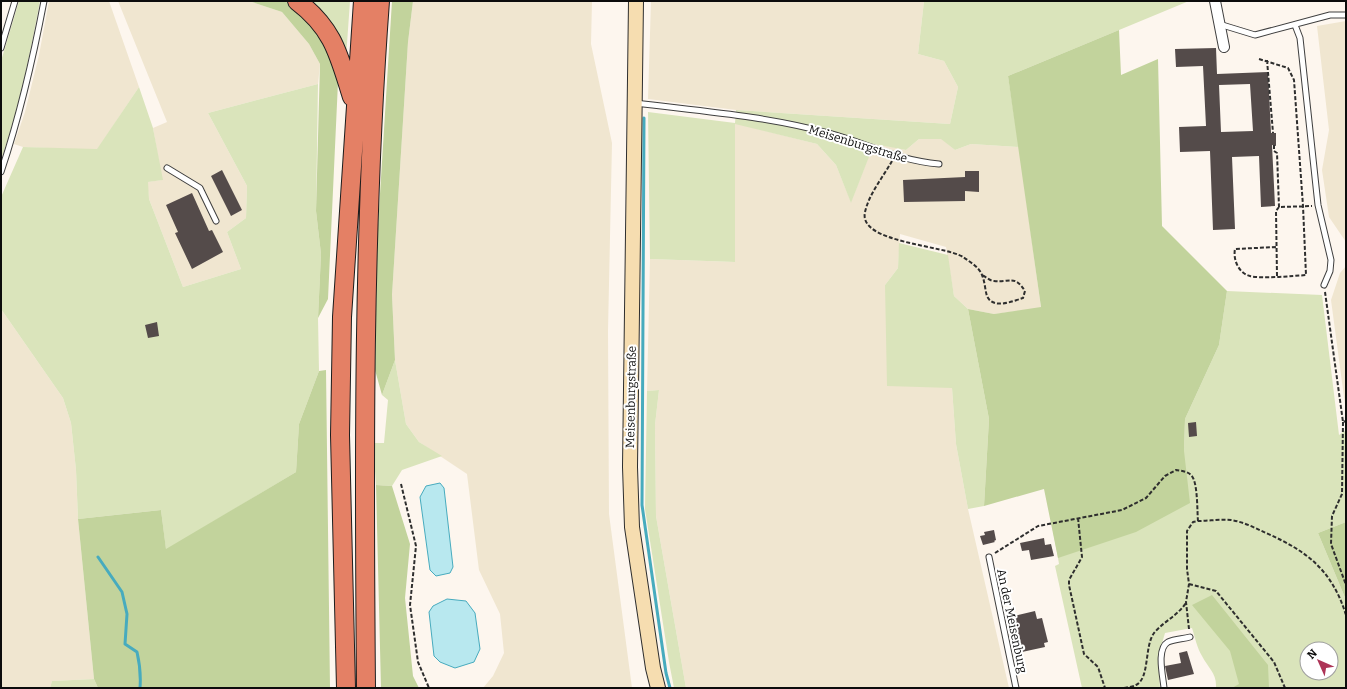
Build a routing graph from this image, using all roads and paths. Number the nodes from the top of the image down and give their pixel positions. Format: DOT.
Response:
graph roads {
  1 [pos="15,1"];
  2 [pos="44,1"];
  3 [pos="297,1"];
  4 [pos="363,1"];
  5 [pos="380,1"];
  6 [pos="636,1"];
  7 [pos="1215,1"];
  8 [pos="1346,15"];
  9 [pos="1219,24"];
  10 [pos="1295,25"];
  11 [pos="1224,47"];
  12 [pos="1,48"];
  13 [pos="1259,59"];
  14 [pos="1267,60"];
  15 [pos="636,103"];
  16 [pos="355,105"];
  17 [pos="1273,133"];
  18 [pos="1274,146"];
  19 [pos="895,156"];
  20 [pos="939,164"];
  21 [pos="166,168"];
  22 [pos="1,172"];
  23 [pos="1303,206"];
  24 [pos="1308,206"];
  25 [pos="1279,207"];
  26 [pos="216,221"];
  27 [pos="1276,247"];
  28 [pos="982,275"];
  29 [pos="1277,276"];
  30 [pos="1324,285"];
  31 [pos="1346,421"];
  32 [pos="1343,422"];
  33 [pos="402,484"];
  34 [pos="1078,518"];
  35 [pos="1198,521"];
  36 [pos="989,557"];
  37 [pos="1189,584"];
  38 [pos="1346,585"];
  39 [pos="1186,602"];
  40 [pos="1346,615"];
  41 [pos="1190,637"];
  42 [pos="346,688"];
  43 [pos="366,688"];
  44 [pos="429,688"];
  45 [pos="658,688"];
  46 [pos="1016,688"];
  47 [pos="1105,688"];
  48 [pos="1124,688"];
  49 [pos="1164,688"];
  50 [pos="1285,688"];
  1 -- 12 [label="lane"];
  2 -- 22 [label="lane"];
  3 -- 16 [label="highway"];
  4 -- 16 [label="highway"];
  5 -- 43 [label="highway"];
  6 -- 15 [label="main road, Meisenburgstraße"];
  7 -- 9 [label="street"];
  8 -- 10 [label="lane"];
  9 -- 10 [label="lane"];
  9 -- 11 [label="street"];
  10 -- 30 [label="lane"];
  13 -- 14 [label="path"];
  14 -- 17 [label="path"];
  14 -- 23 [label="path"];
  15 -- 19 [label="lane, Meisenburgstraße"];
  15 -- 45 [label="main road, Meisenburgstraße"];
  16 -- 42 [label="highway"];
  18 -- 25 [label="path"];
  19 -- 20 [label="lane, Meisenburgstraße"];
  19 -- 28 [label="path"];
  21 -- 26 [label="lane"];
  23 -- 24 [label="path"];
  23 -- 25 [label="path"];
  23 -- 29 [label="path"];
  25 -- 27 [label="path"];
  27 -- 29 [label="path"];
  27 -- 29 [label="path"];
  28 -- 28 [label="path"];
  30 -- 32 [label="path"];
  31 -- 32 [label="path"];
  32 -- 38 [label="path"];
  33 -- 44 [label="path"];
  34 -- 35 [label="path"];
  34 -- 36 [label="path"];
  34 -- 47 [label="path"];
  35 -- 37 [label="path"];
  35 -- 40 [label="path"];
  36 -- 46 [label="lane, An der Meisenburg"];
  37 -- 39 [label="path"];
  37 -- 50 [label="path"];
  39 -- 41 [label="path"];
  39 -- 48 [label="path"];
  41 -- 49 [label="lane"];
}
